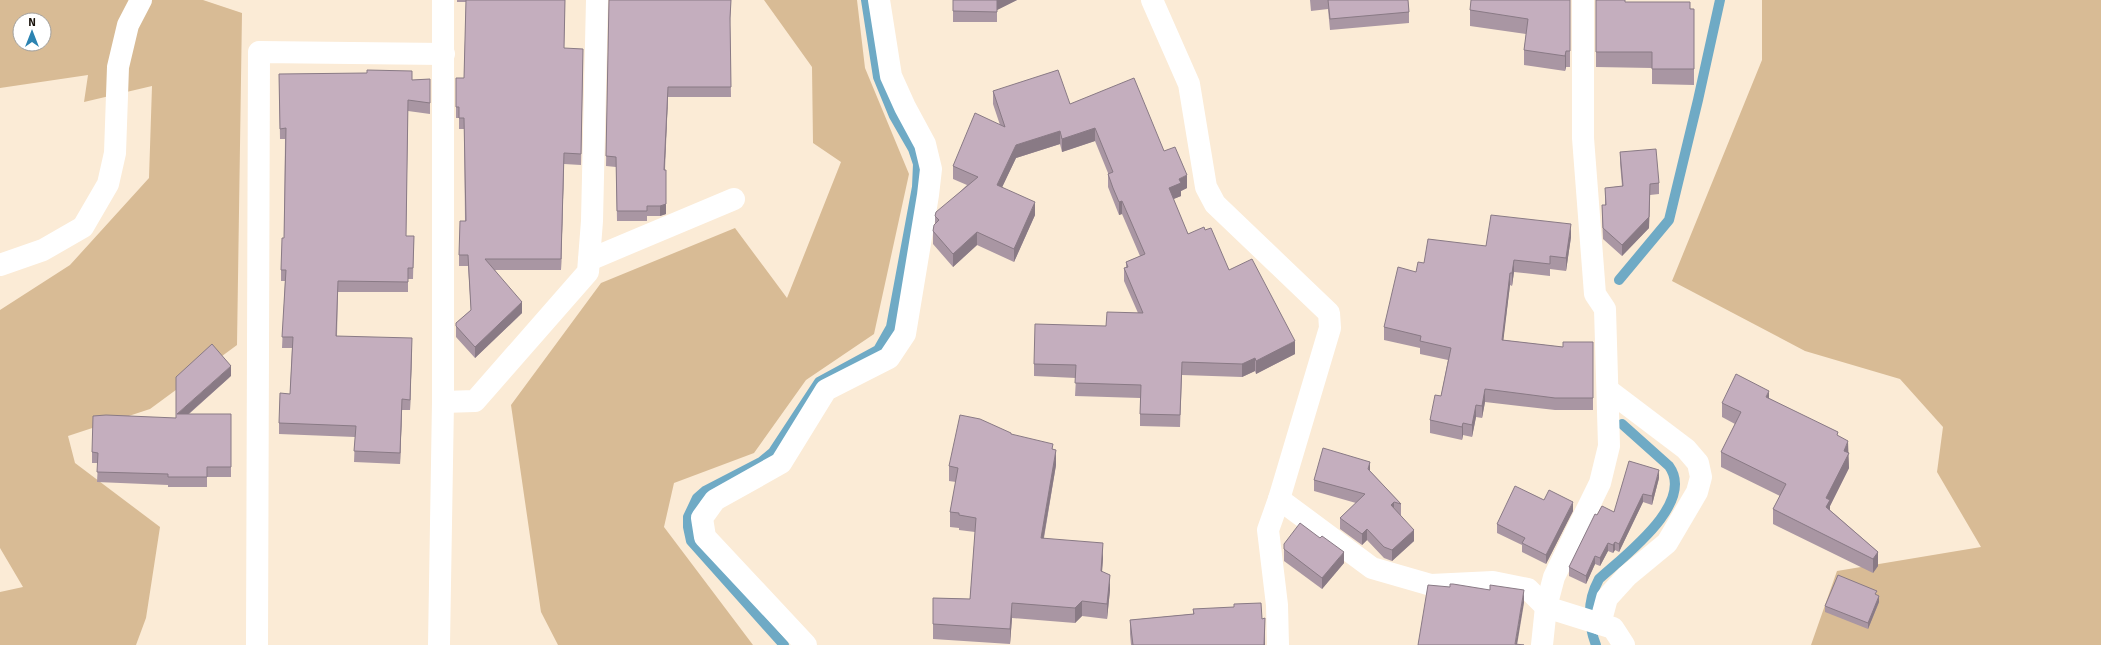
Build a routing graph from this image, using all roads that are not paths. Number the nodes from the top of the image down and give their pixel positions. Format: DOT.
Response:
graph roads {
  1 [pos="141,0"];
  2 [pos="443,0"];
  3 [pos="598,0"];
  4 [pos="879,0"];
  5 [pos="1152,0"];
  6 [pos="1583,0"];
  7 [pos="444,54"];
  8 [pos="734,199"];
  9 [pos="589,260"];
  10 [pos="0,265"];
  11 [pos="1608,390"];
  12 [pos="443,402"];
  13 [pos="1279,499"];
  14 [pos="1546,607"];
  15 [pos="1600,624"];
  16 [pos="257,645"];
  17 [pos="439,645"];
  18 [pos="806,645"];
  19 [pos="1278,645"];
  20 [pos="1542,645"];
  21 [pos="1624,645"];
  1 -- 10 [label="street"];
  2 -- 7 [label="street"];
  3 -- 9 [label="street"];
  4 -- 18 [label="street"];
  5 -- 13 [label="street"];
  6 -- 11 [label="street"];
  7 -- 12 [label="street"];
  7 -- 16 [label="street"];
  8 -- 9 [label="street"];
  9 -- 12 [label="street"];
  11 -- 14 [label="street"];
  11 -- 15 [label="street"];
  12 -- 17 [label="street"];
  13 -- 14 [label="street"];
  13 -- 19 [label="street"];
  14 -- 15 [label="street"];
  14 -- 20 [label="street"];
  15 -- 21 [label="street"];
}
